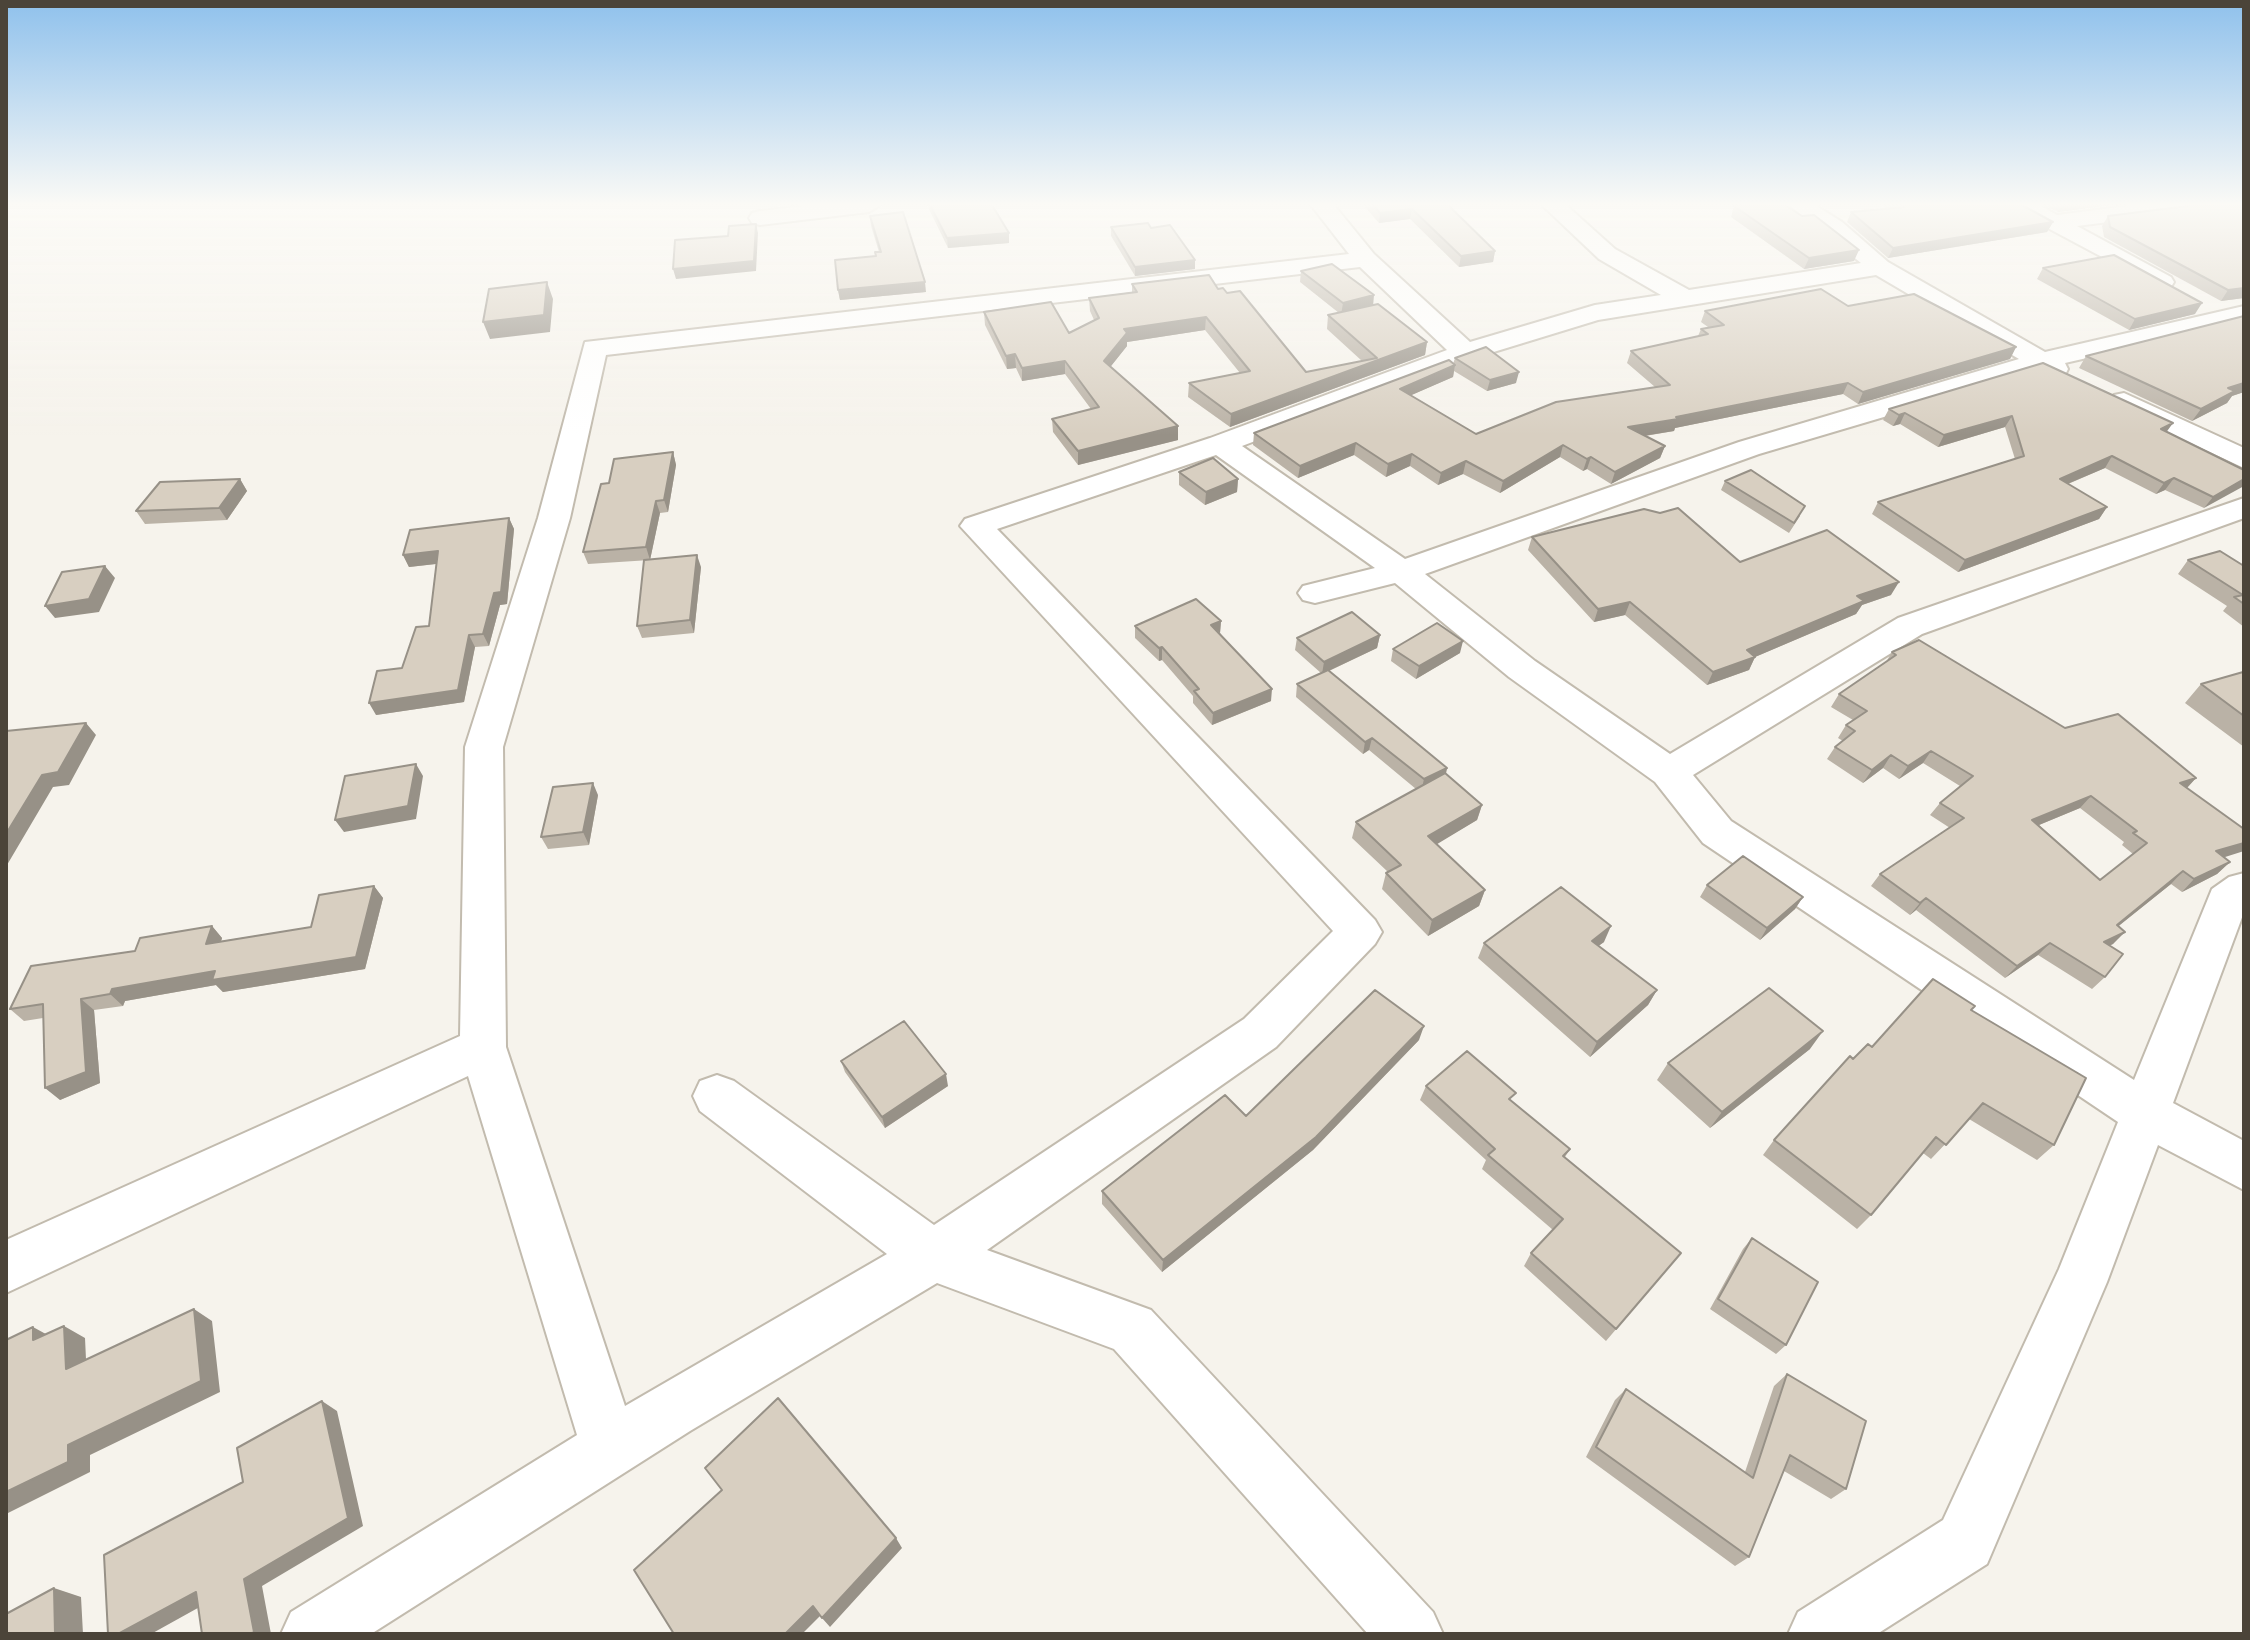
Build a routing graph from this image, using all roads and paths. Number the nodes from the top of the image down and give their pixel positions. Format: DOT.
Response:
graph roads {
  1 [pos="1171,282"];
  2 [pos="1390,282"];
  3 [pos="1655,282"];
  4 [pos="1788,282"];
  5 [pos="1904,282"];
  6 [pos="2161,282"];
  7 [pos="1684,298"];
  8 [pos="2234,315"];
  9 [pos="1465,352"];
  10 [pos="2039,362"];
  11 [pos="2078,380"];
  12 [pos="2104,392"];
  13 [pos="1220,444"];
  14 [pos="2244,459"];
  15 [pos="2244,507"];
  16 [pos="1401,571"];
  17 [pos="1315,593"];
  18 [pos="1669,772"];
  19 [pos="2244,889"];
  20 [pos="483,1047"];
  21 [pos="717,1096"];
  22 [pos="2145,1113"];
  23 [pos="2244,1167"];
  24 [pos="933,1256"];
  25 [pos="6,1267"];
  26 [pos="610,1448"];
  27 [pos="313,1634"];
  28 [pos="1411,1634"];
  29 [pos="1820,1634"];
  1 -- 20 [label="street"];
  2 -- 9 [label="street"];
  3 -- 7 [label="street"];
  4 -- 7 [label="street"];
  5 -- 10 [label="street"];
  6 -- 8 [label="street"];
  7 -- 9 [label="street"];
  8 -- 10 [label="street"];
  9 -- 13 [label="street"];
  10 -- 11 [label="street"];
  10 -- 16 [label="street"];
  12 -- 14 [label="street"];
  13 -- 16 [label="street"];
  13 -- 24 [label="street"];
  15 -- 18 [label="street"];
  16 -- 17 [label="street"];
  16 -- 18 [label="street"];
  18 -- 22 [label="street"];
  19 -- 22 [label="street"];
  20 -- 25 [label="street"];
  20 -- 26 [label="street"];
  21 -- 24 [label="street"];
  22 -- 23 [label="street"];
  22 -- 29 [label="street"];
  24 -- 26 [label="street"];
  24 -- 28 [label="street"];
  26 -- 27 [label="street"];
}
